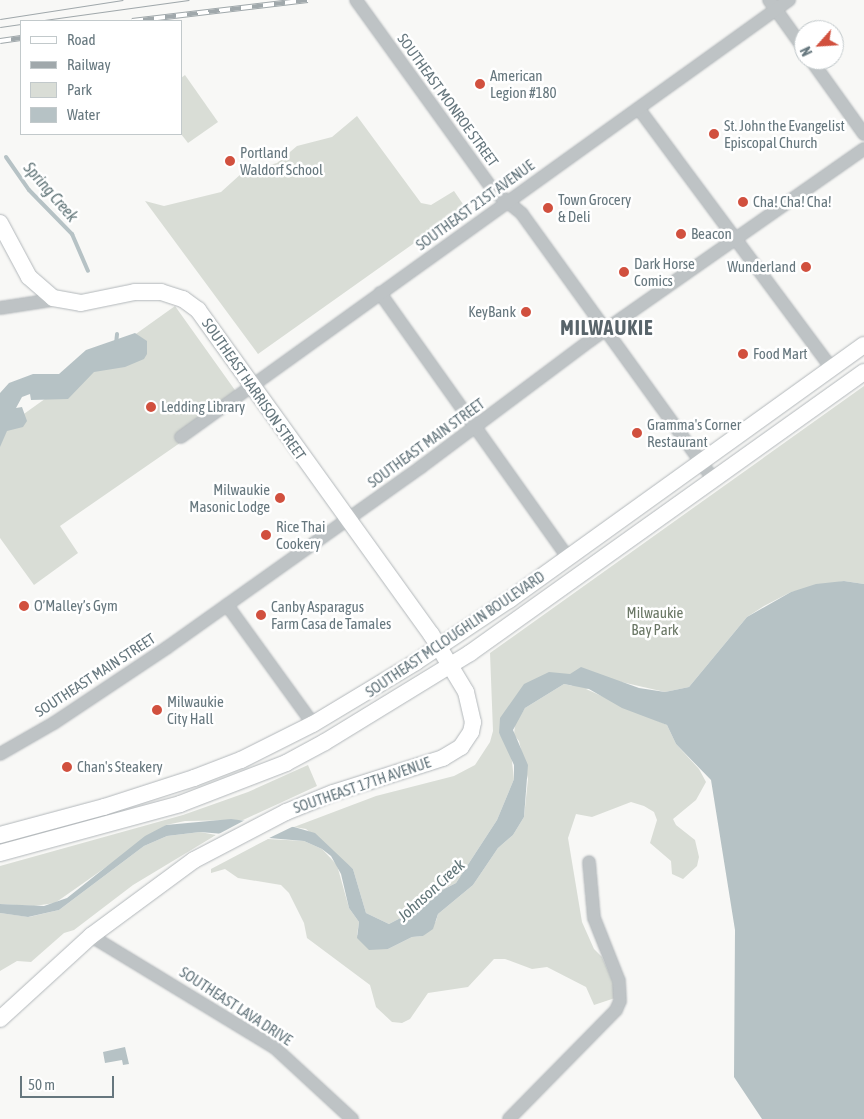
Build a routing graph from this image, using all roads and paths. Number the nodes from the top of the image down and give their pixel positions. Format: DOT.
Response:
graph roads {
  1 [pos="356,0"];
  2 [pos="789,0"];
  3 [pos="772,5"];
  4 [pos="794,35"];
  5 [pos="818,70"];
  6 [pos="639,109"];
  7 [pos="864,134"];
  8 [pos="864,149"];
  9 [pos="508,202"];
  10 [pos="0,223"];
  11 [pos="735,238"];
  12 [pos="380,293"];
  13 [pos="58,300"];
  14 [pos="0,308"];
  15 [pos="607,329"];
  16 [pos="864,345"];
  17 [pos="832,369"];
  18 [pos="864,372"];
  19 [pos="252,386"];
  20 [pos="475,428"];
  21 [pos="181,437"];
  22 [pos="702,462"];
  23 [pos="714,480"];
  24 [pos="348,520"];
  25 [pos="568,558"];
  26 [pos="227,605"];
  27 [pos="439,647"];
  28 [pos="451,666"];
  29 [pos="314,724"];
  30 [pos="0,754"];
  31 [pos="0,835"];
  32 [pos="0,852"];
  33 [pos="589,862"];
  34 [pos="91,936"];
  35 [pos="0,1019"];
  36 [pos="352,1119"];
  37 [pos="509,1119"];
  1 -- 9 [label="street, SOUTHEAST MONROE STREET"];
  2 -- 3 [label="street, SOUTHEAST 21ST AVENUE"];
  3 -- 4 [label="street"];
  3 -- 6 [label="street, SOUTHEAST 21ST AVENUE"];
  5 -- 7 [label="street"];
  6 -- 9 [label="street, SOUTHEAST 21ST AVENUE"];
  6 -- 11 [label="street"];
  8 -- 11 [label="street, SOUTHEAST MAIN STREET"];
  9 -- 12 [label="street, SOUTHEAST 21ST AVENUE"];
  9 -- 15 [label="street, SOUTHEAST MONROE STREET"];
  10 -- 13 [label="main road"];
  11 -- 15 [label="street, SOUTHEAST MAIN STREET"];
  11 -- 17 [label="street"];
  12 -- 19 [label="street, SOUTHEAST 21ST AVENUE"];
  12 -- 20 [label="street"];
  13 -- 14 [label="street"];
  13 -- 19 [label="main road, SOUTHEAST HARRISON STREET"];
  15 -- 20 [label="street, SOUTHEAST MAIN STREET"];
  15 -- 22 [label="street, SOUTHEAST MONROE STREET"];
  16 -- 17 [label="main road, SOUTHEAST MCLOUGHLIN BOULEVARD"];
  17 -- 22 [label="main road, SOUTHEAST MCLOUGHLIN BOULEVARD"];
  18 -- 23 [label="main road, SOUTHEAST MCLOUGHLIN BOULEVARD"];
  19 -- 21 [label="street, SOUTHEAST 21ST AVENUE"];
  19 -- 24 [label="main road, SOUTHEAST HARRISON STREET"];
  20 -- 24 [label="street, SOUTHEAST MAIN STREET"];
  20 -- 25 [label="street"];
  22 -- 23 [label="street, SOUTHEAST MONROE STREET"];
  22 -- 25 [label="main road, SOUTHEAST MCLOUGHLIN BOULEVARD"];
  23 -- 28 [label="main road, SOUTHEAST MCLOUGHLIN BOULEVARD"];
  24 -- 26 [label="street, SOUTHEAST MAIN STREET"];
  24 -- 27 [label="main road, SOUTHEAST HARRISON STREET"];
  25 -- 27 [label="main road, SOUTHEAST MCLOUGHLIN BOULEVARD"];
  26 -- 29 [label="street"];
  26 -- 30 [label="street, SOUTHEAST MAIN STREET"];
  27 -- 28 [label="main road, SOUTHEAST HARRISON STREET"];
  27 -- 29 [label="main road, SOUTHEAST MCLOUGHLIN BOULEVARD"];
  28 -- 32 [label="main road, SOUTHEAST MCLOUGHLIN BOULEVARD"];
  28 -- 34 [label="main road, SOUTHEAST 17TH AVENUE"];
  29 -- 31 [label="main road, SOUTHEAST MCLOUGHLIN BOULEVARD"];
  33 -- 37 [label="street"];
  34 -- 35 [label="main road, SOUTHEAST 17TH AVENUE"];
  34 -- 36 [label="street, SOUTHEAST LAVA DRIVE"];
}
